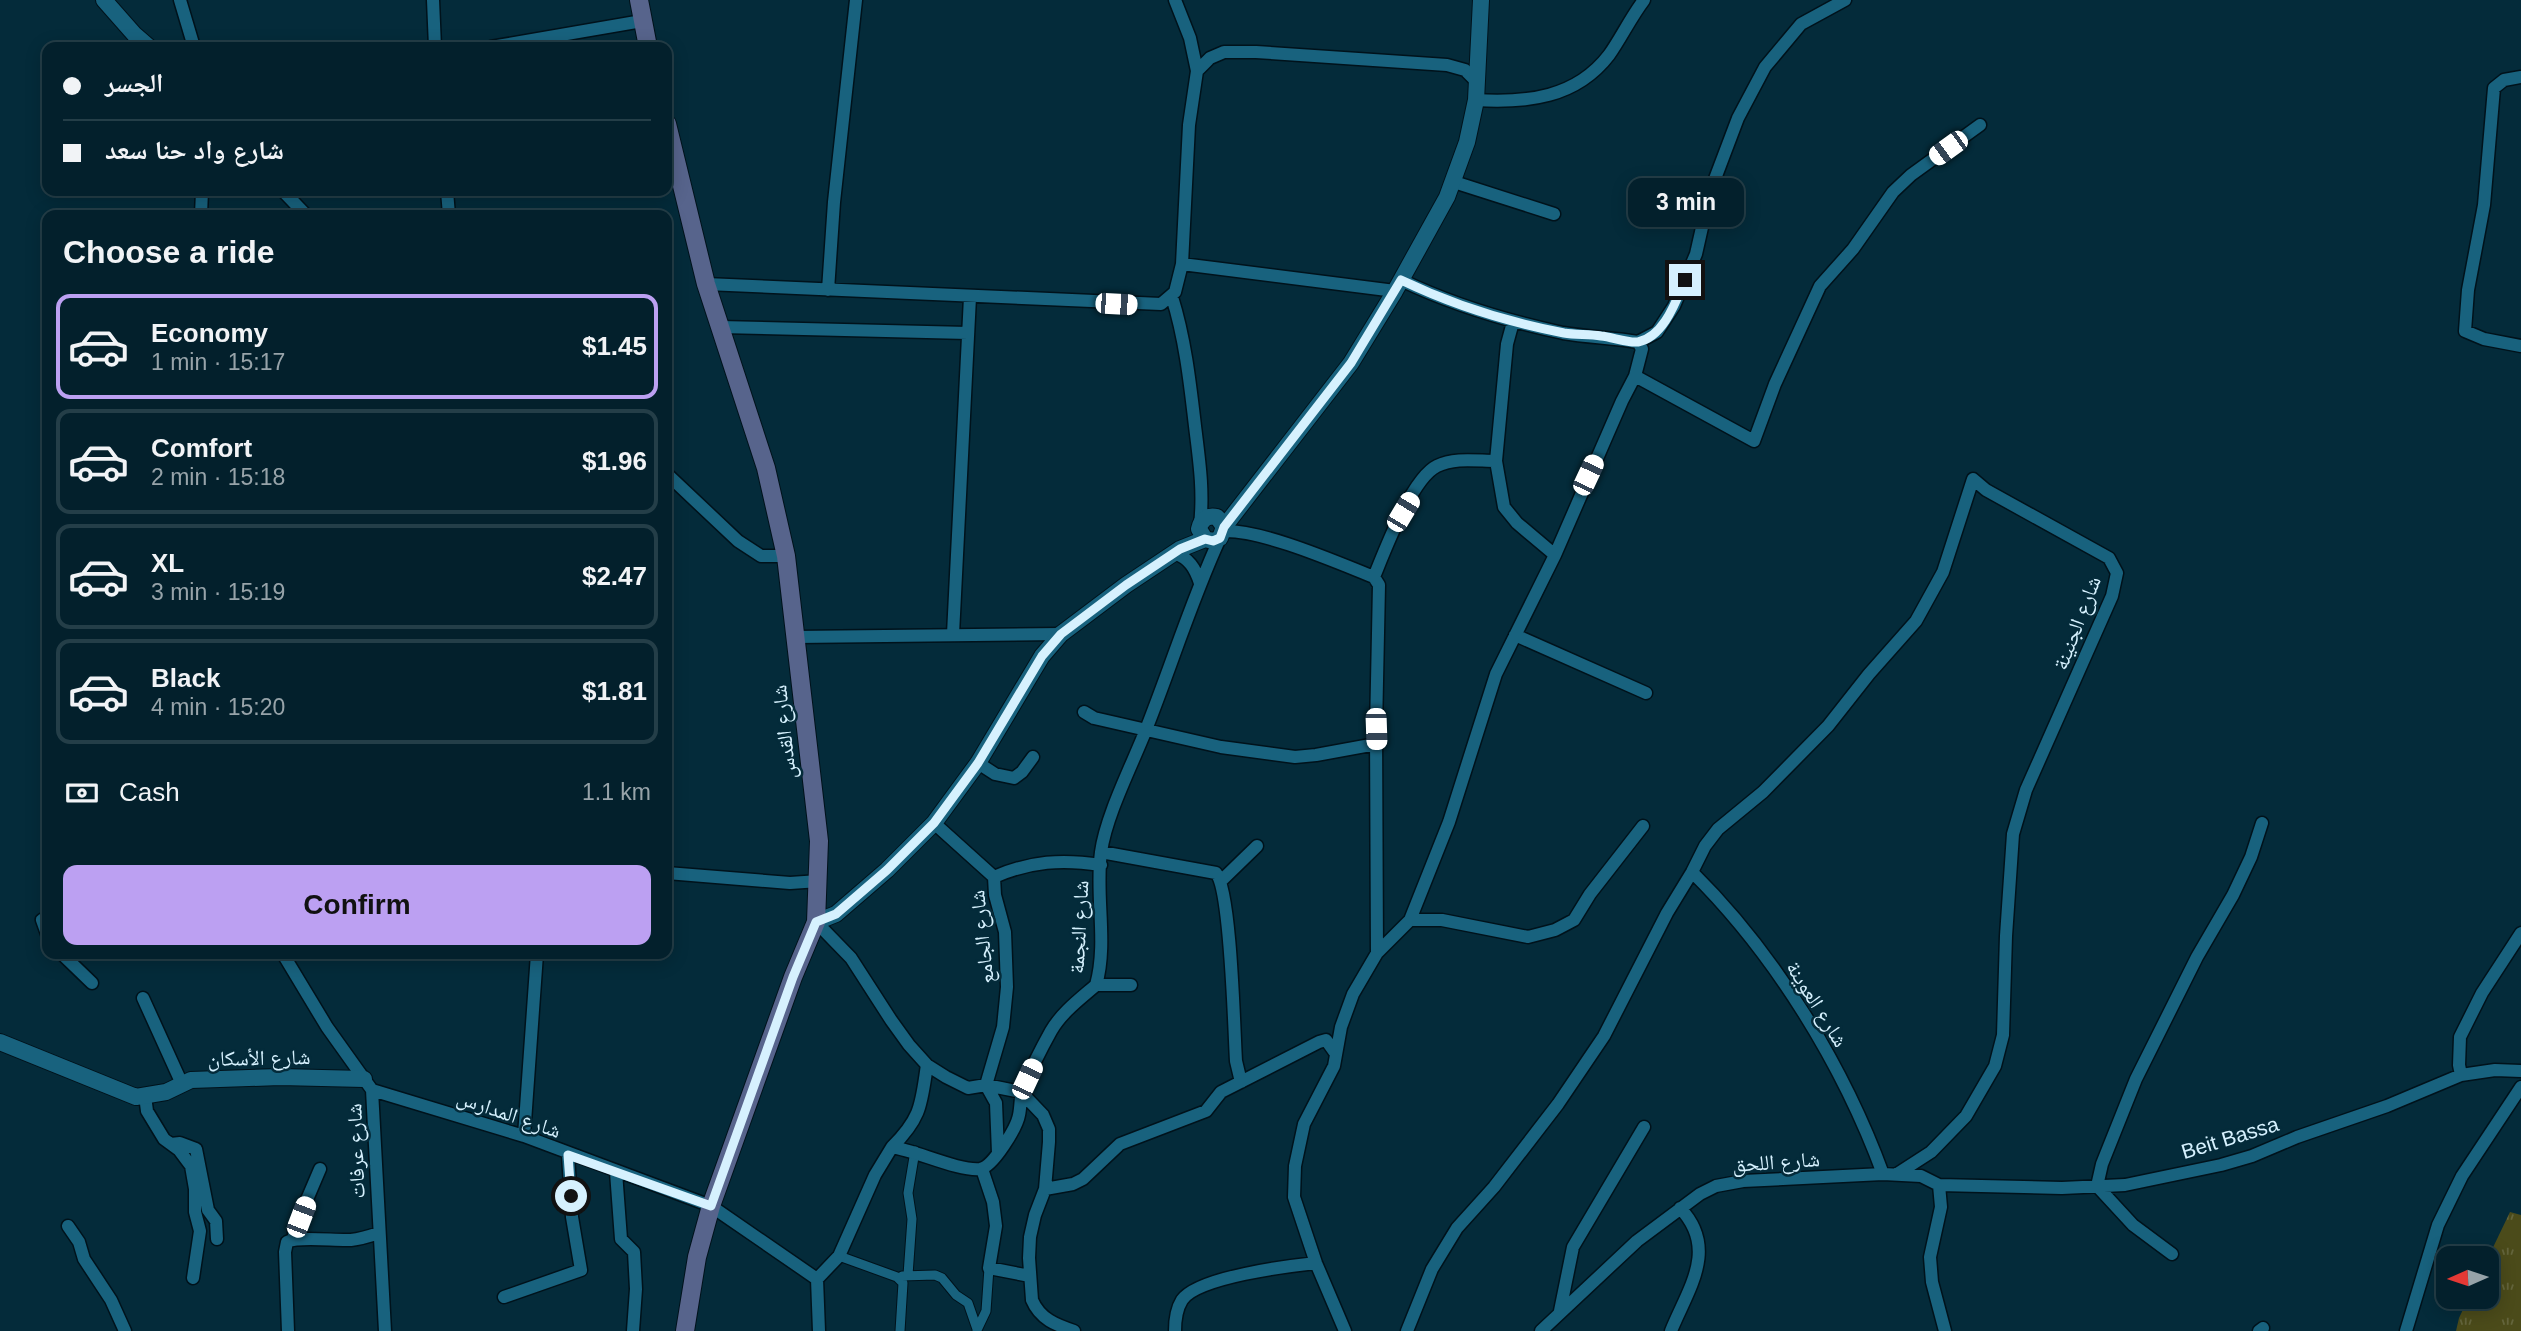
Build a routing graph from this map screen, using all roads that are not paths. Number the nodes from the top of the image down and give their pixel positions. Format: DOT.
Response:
graph roads {
  1 [pos="104,0"];
  2 [pos="180,0"];
  3 [pos="433,0"];
  4 [pos="639,0"];
  5 [pos="856,0"];
  6 [pos="1175,0"];
  7 [pos="1481,0"];
  8 [pos="1644,0"];
  9 [pos="1845,0"];
  10 [pos="642,21"];
  11 [pos="143,42"];
  12 [pos="193,42"];
  13 [pos="435,42"];
  14 [pos="520,42"];
  15 [pos="647,42"];
  16 [pos="1478,46"];
  17 [pos="1447,65"];
  18 [pos="1197,71"];
  19 [pos="2521,77"];
  20 [pos="1478,82"];
  21 [pos="1476,100"];
  22 [pos="1980,125"];
  23 [pos="672,145"];
  24 [pos="1454,182"];
  25 [pos="288,196"];
  26 [pos="301,210"];
  27 [pos="1555,214"];
  28 [pos="1182,264"];
  29 [pos="706,284"];
  30 [pos="1398,286"];
  31 [pos="828,290"];
  32 [pos="970,297"];
  33 [pos="1172,297"];
  34 [pos="1513,322"];
  35 [pos="720,327"];
  36 [pos="968,333"];
  37 [pos="1638,342"];
  38 [pos="2521,346"];
  39 [pos="1635,376"];
  40 [pos="1496,461"];
  41 [pos="672,479"];
  42 [pos="1214,529"];
  43 [pos="1558,549"];
  44 [pos="1177,551"];
  45 [pos="786,556"];
  46 [pos="1374,577"];
  47 [pos="1201,579"];
  48 [pos="953,634"];
  49 [pos="1026,634"];
  50 [pos="1061,634"];
  51 [pos="1515,635"];
  52 [pos="796,637"];
  53 [pos="1042,656"];
  54 [pos="1646,693"];
  55 [pos="1084,712"];
  56 [pos="1146,731"];
  57 [pos="1376,744"];
  58 [pos="1033,757"];
  59 [pos="978,763"];
  60 [pos="934,823"];
  61 [pos="2262,823"];
  62 [pos="1643,826"];
  63 [pos="1257,846"];
  64 [pos="1101,859"];
  65 [pos="1692,872"];
  66 [pos="672,873"];
  67 [pos="994,877"];
  68 [pos="1222,880"];
  69 [pos="819,881"];
  70 [pos="1410,920"];
  71 [pos="816,922"];
  72 [pos="2521,933"];
  73 [pos="1377,953"];
  74 [pos="67,959"];
  75 [pos="286,959"];
  76 [pos="537,959"];
  77 [pos="92,983"];
  78 [pos="1096,985"];
  79 [pos="1131,985"];
  80 [pos="143,998"];
  81 [pos="1329,1037"];
  82 [pos="0,1042"];
  83 [pos="928,1065"];
  84 [pos="2521,1070"];
  85 [pos="2461,1075"];
  86 [pos="1241,1082"];
  87 [pos="182,1084"];
  88 [pos="368,1084"];
  89 [pos="986,1085"];
  90 [pos="2521,1087"];
  91 [pos="1021,1092"];
  92 [pos="145,1096"];
  93 [pos="1644,1127"];
  94 [pos="524,1136"];
  95 [pos="170,1144"];
  96 [pos="892,1147"];
  97 [pos="915,1151"];
  98 [pos="568,1155"];
  99 [pos="998,1155"];
  100 [pos="320,1169"];
  101 [pos="982,1169"];
  102 [pos="616,1172"];
  103 [pos="1883,1174"];
  104 [pos="1897,1174"];
  105 [pos="1939,1185"];
  106 [pos="2097,1186"];
  107 [pos="1045,1189"];
  108 [pos="711,1206"];
  109 [pos="1680,1208"];
  110 [pos="68,1226"];
  111 [pos="379,1233"];
  112 [pos="216,1238"];
  113 [pos="294,1238"];
  114 [pos="2172,1254"];
  115 [pos="839,1256"];
  116 [pos="1316,1263"];
  117 [pos="989,1268"];
  118 [pos="908,1275"];
  119 [pos="1030,1276"];
  120 [pos="897,1277"];
  121 [pos="193,1278"];
  122 [pos="817,1279"];
  123 [pos="504,1297"];
  124 [pos="1560,1311"];
  125 [pos="897,1329"];
  126 [pos="977,1330"];
  127 [pos="125,1331"];
  128 [pos="288,1331"];
  129 [pos="386,1331"];
  130 [pos="633,1331"];
  131 [pos="685,1331"];
  132 [pos="819,1331"];
  133 [pos="1074,1331"];
  134 [pos="1175,1331"];
  135 [pos="1345,1331"];
  136 [pos="1407,1331"];
  137 [pos="1541,1331"];
  138 [pos="1671,1331"];
  139 [pos="1945,1331"];
  140 [pos="2406,1331"];
  1 -- 11 [label="street"];
  2 -- 12 [label="street"];
  3 -- 13 [label="street"];
  4 -- 10 [label="main road"];
  5 -- 31 [label="street"];
  6 -- 18 [label="street"];
  7 -- 16 [label="street"];
  8 -- 21 [label="street"];
  9 -- 37 [label="street"];
  10 -- 14 [label="street"];
  10 -- 15 [label="main road"];
  16 -- 17 [label="street"];
  16 -- 20 [label="street"];
  17 -- 18 [label="street"];
  17 -- 20 [label="street"];
  18 -- 28 [label="street"];
  19 -- 38 [label="street"];
  20 -- 21 [label="street"];
  21 -- 24 [label="street"];
  22 -- 39 [label="street"];
  23 -- 29 [label="main road, شارع القدس"];
  24 -- 27 [label="street"];
  24 -- 30 [label="street"];
  25 -- 26 [label="street"];
  28 -- 30 [label="street"];
  28 -- 33 [label="street"];
  29 -- 31 [label="street"];
  29 -- 35 [label="main road, شارع القدس"];
  30 -- 34 [label="street"];
  30 -- 42 [label="street"];
  31 -- 32 [label="street"];
  32 -- 33 [label="street"];
  32 -- 36 [label="street"];
  33 -- 42 [label="street"];
  34 -- 37 [label="street"];
  34 -- 40 [label="street"];
  35 -- 36 [label="street"];
  35 -- 45 [label="main road, شارع القدس"];
  36 -- 48 [label="street"];
  37 -- 39 [label="street"];
  39 -- 43 [label="street"];
  40 -- 43 [label="street"];
  40 -- 46 [label="street"];
  41 -- 45 [label="street"];
  42 -- 44 [label="street"];
  42 -- 46 [label="street"];
  42 -- 47 [label="street, شارع النجمة"];
  43 -- 51 [label="street"];
  44 -- 47 [label="street"];
  44 -- 50 [label="street"];
  45 -- 52 [label="main road, شارع القدس"];
  46 -- 57 [label="street"];
  47 -- 56 [label="street, شارع النجمة"];
  48 -- 49 [label="street"];
  48 -- 52 [label="street"];
  49 -- 50 [label="street"];
  49 -- 53 [label="street"];
  50 -- 53 [label="street"];
  51 -- 54 [label="street"];
  51 -- 70 [label="street"];
  52 -- 69 [label="main road, شارع القدس"];
  53 -- 59 [label="street"];
  55 -- 56 [label="street"];
  56 -- 57 [label="street"];
  56 -- 64 [label="street, شارع النجمة"];
  57 -- 73 [label="street"];
  58 -- 59 [label="street"];
  59 -- 60 [label="street"];
  60 -- 67 [label="street"];
  60 -- 71 [label="street"];
  61 -- 106 [label="street"];
  62 -- 70 [label="street"];
  63 -- 68 [label="street"];
  64 -- 67 [label="street"];
  64 -- 68 [label="street"];
  64 -- 78 [label="street, شارع النجمة"];
  65 -- 103 [label="street, شارع العوينة"];
  65 -- 104 [label="street, شارع الجنينة"];
  65 -- 136 [label="street"];
  66 -- 69 [label="street"];
  67 -- 89 [label="street, شارع الجامع"];
  68 -- 86 [label="street"];
  69 -- 71 [label="main road, شارع القدس"];
  70 -- 73 [label="street"];
  71 -- 83 [label="street"];
  71 -- 108 [label="main road, شارع القدس"];
  72 -- 85 [label="street"];
  73 -- 81 [label="street"];
  74 -- 77 [label="street"];
  75 -- 88 [label="street, شارع عرفات"];
  76 -- 94 [label="street"];
  78 -- 79 [label="street"];
  78 -- 91 [label="street, شارع النجمة"];
  80 -- 87 [label="street"];
  81 -- 86 [label="street"];
  81 -- 116 [label="street"];
  82 -- 92 [label="street"];
  83 -- 89 [label="street"];
  83 -- 96 [label="street"];
  84 -- 85 [label="street, Beit Bassa"];
  85 -- 106 [label="street, Beit Bassa"];
  86 -- 107 [label="street"];
  87 -- 88 [label="street, شارع الأسكان"];
  87 -- 92 [label="street, شارع الأسكان"];
  88 -- 94 [label="street, شارع المدارس"];
  88 -- 111 [label="street, شارع عرفات"];
  89 -- 91 [label="street"];
  89 -- 99 [label="street"];
  90 -- 140 [label="street"];
  91 -- 99 [label="street, شارع النجمة"];
  91 -- 107 [label="street"];
  92 -- 95 [label="street"];
  93 -- 124 [label="street"];
  94 -- 98 [label="street, شارع المدارس"];
  95 -- 112 [label="street"];
  95 -- 121 [label="street"];
  96 -- 97 [label="street"];
  96 -- 115 [label="street"];
  97 -- 101 [label="street"];
  97 -- 118 [label="street"];
  98 -- 102 [label="street, شارع المدارس"];
  98 -- 123 [label="street"];
  99 -- 101 [label="street, شارع النجمة"];
  100 -- 113 [label="street"];
  101 -- 117 [label="street"];
  102 -- 108 [label="street, شارع المدارس"];
  102 -- 130 [label="street"];
  103 -- 104 [label="street, شارع اللحق"];
  103 -- 109 [label="street, شارع اللحق"];
  104 -- 105 [label="street, شارع اللحق"];
  105 -- 106 [label="street, Beit Bassa"];
  105 -- 139 [label="street"];
  106 -- 114 [label="street"];
  107 -- 119 [label="street"];
  108 -- 122 [label="street, شارع المدارس"];
  108 -- 131 [label="main road, شارع القدس"];
  109 -- 124 [label="street, شارع اللحق"];
  109 -- 138 [label="street"];
  110 -- 127 [label="street"];
  111 -- 113 [label="street"];
  111 -- 129 [label="street, شارع عرفات"];
  113 -- 128 [label="street"];
  115 -- 120 [label="street"];
  115 -- 122 [label="street"];
  116 -- 134 [label="street"];
  116 -- 135 [label="street"];
  117 -- 119 [label="street"];
  117 -- 126 [label="street"];
  118 -- 120 [label="street"];
  118 -- 126 [label="street"];
  119 -- 133 [label="street"];
  120 -- 125 [label="street"];
  122 -- 132 [label="street"];
  124 -- 137 [label="street, شارع اللحق"];
}
